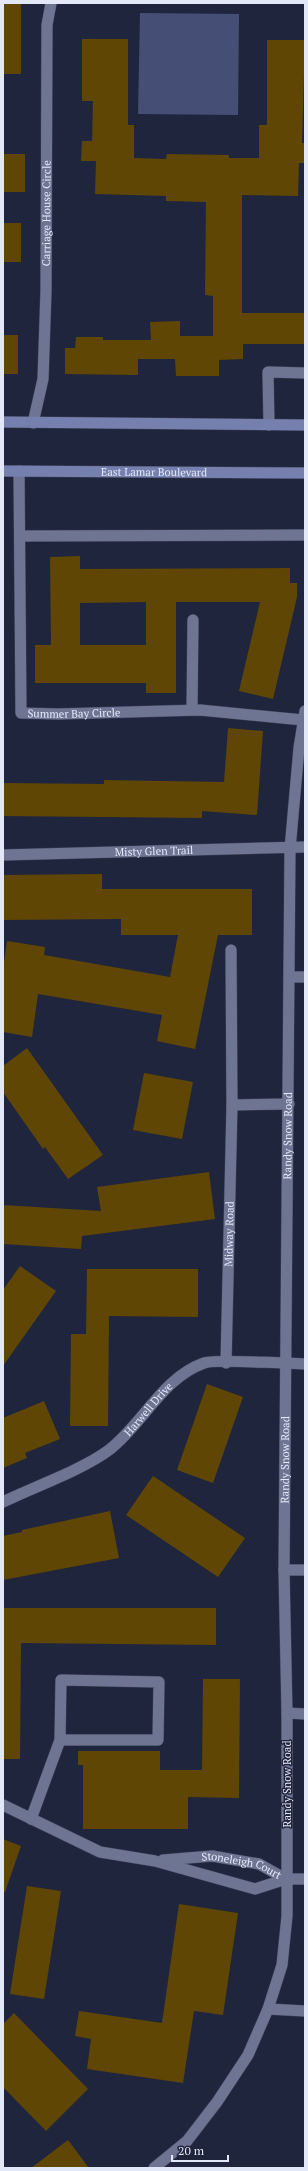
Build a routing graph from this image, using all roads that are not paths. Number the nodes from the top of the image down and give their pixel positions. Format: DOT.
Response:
graph roads {
  1 [pos="51,3"];
  2 [pos="305,372"];
  3 [pos="3,422"];
  4 [pos="33,423"];
  5 [pos="269,425"];
  6 [pos="305,425"];
  7 [pos="3,471"];
  8 [pos="19,471"];
  9 [pos="305,473"];
  10 [pos="305,535"];
  11 [pos="20,536"];
  12 [pos="193,620"];
  13 [pos="192,710"];
  14 [pos="304,716"];
  15 [pos="302,748"];
  16 [pos="305,847"];
  17 [pos="290,849"];
  18 [pos="3,855"];
  19 [pos="231,950"];
  20 [pos="290,976"];
  21 [pos="305,977"];
  22 [pos="289,1104"];
  23 [pos="232,1105"];
  24 [pos="226,1363"];
  25 [pos="286,1363"];
  26 [pos="305,1364"];
  27 [pos="3,1502"];
  28 [pos="284,1570"];
  29 [pos="305,1570"];
  30 [pos="287,1714"];
  31 [pos="305,1714"];
  32 [pos="60,1740"];
  33 [pos="3,1805"];
  34 [pos="31,1819"];
  35 [pos="155,1861"];
  36 [pos="286,1879"];
  37 [pos="305,1879"];
  38 [pos="268,2009"];
  39 [pos="305,2011"];
  40 [pos="154,2168"];
  1 -- 4 [label="street, Carriage House Circle"];
  2 -- 5 [label="street"];
  3 -- 4 [label="main road"];
  4 -- 5 [label="main road"];
  5 -- 6 [label="main road"];
  7 -- 8 [label="main road, East Lamar Boulevard"];
  8 -- 9 [label="main road, East Lamar Boulevard"];
  8 -- 11 [label="street, Summer Bay Circle"];
  10 -- 11 [label="street"];
  11 -- 13 [label="street, Summer Bay Circle"];
  12 -- 13 [label="street"];
  13 -- 14 [label="street, Summer Bay Circle"];
  14 -- 15 [label="street, Randy Snow Road"];
  15 -- 17 [label="street, Randy Snow Road"];
  16 -- 17 [label="street, Misty Glen Trail"];
  17 -- 18 [label="street, Misty Glen Trail"];
  17 -- 20 [label="street, Randy Snow Road"];
  19 -- 23 [label="street, Midway Road"];
  20 -- 21 [label="street"];
  20 -- 22 [label="street, Randy Snow Road"];
  22 -- 23 [label="street"];
  22 -- 25 [label="street, Randy Snow Road"];
  23 -- 24 [label="street, Midway Road"];
  24 -- 25 [label="street, Harwell Drive"];
  24 -- 27 [label="street, Harwell Drive"];
  25 -- 26 [label="street, Harwell Drive"];
  25 -- 28 [label="street, Randy Snow Road"];
  28 -- 29 [label="street"];
  28 -- 30 [label="street, Randy Snow Road"];
  30 -- 31 [label="street"];
  30 -- 36 [label="street, Randy Snow Road"];
  32 -- 32 [label="street"];
  32 -- 34 [label="street"];
  33 -- 34 [label="street, Stoneleigh Court"];
  34 -- 35 [label="street, Stoneleigh Court"];
  35 -- 36 [label="street, Stoneleigh Court"];
  35 -- 36 [label="street, Stoneleigh Court"];
  36 -- 37 [label="street"];
  36 -- 38 [label="street, Randy Snow Road"];
  38 -- 39 [label="street"];
  38 -- 40 [label="street, Randy Snow Road"];
}
